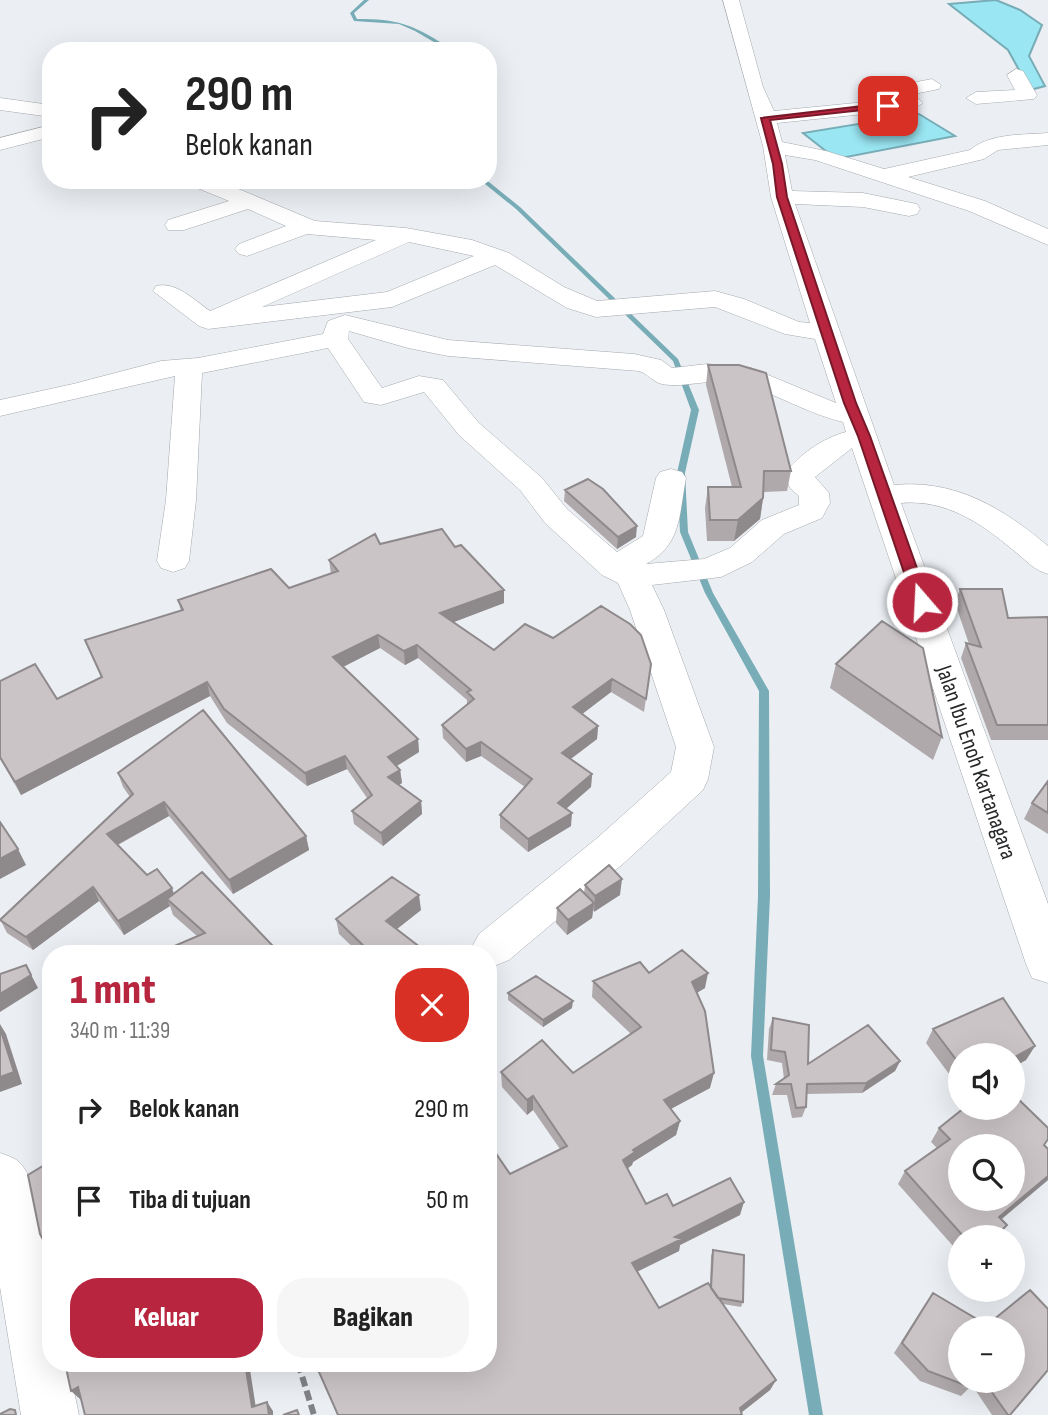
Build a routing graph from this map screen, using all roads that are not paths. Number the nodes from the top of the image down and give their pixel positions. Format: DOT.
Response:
graph roads {
  1 [pos="731,0"];
  2 [pos="1016,75"];
  3 [pos="932,85"];
  4 [pos="0,104"];
  5 [pos="41,110"];
  6 [pos="0,117"];
  7 [pos="765,118"];
  8 [pos="42,133"];
  9 [pos="1038,139"];
  10 [pos="0,144"];
  11 [pos="773,146"];
  12 [pos="879,176"];
  13 [pos="218,189"];
  14 [pos="782,197"];
  15 [pos="248,202"];
  16 [pos="909,209"];
  17 [pos="176,225"];
  18 [pos="306,226"];
  19 [pos="406,235"];
  20 [pos="1048,238"];
  21 [pos="247,249"];
  22 [pos="496,256"];
  23 [pos="165,291"];
  24 [pos="208,321"];
  25 [pos="827,332"];
  26 [pos="335,339"];
  27 [pos="189,368"];
  28 [pos="0,408"];
  29 [pos="860,426"];
  30 [pos="671,478"];
  31 [pos="885,495"];
  32 [pos="173,561"];
  33 [pos="1048,563"];
  34 [pos="623,571"];
  35 [pos="496,945"];
  36 [pos="1048,964"];
  37 [pos="0,1178"];
  38 [pos="42,1371"];
  39 [pos="42,1372"];
  40 [pos="50,1415"];
  1 -- 7 [label="street, Jalan Ibu Enoh Kartanagara"];
  2 -- 9 [label="street"];
  3 -- 7 [label="street"];
  4 -- 5 [label="street"];
  5 -- 6 [label="street"];
  7 -- 11 [label="street, Jalan Ibu Enoh Kartanagara"];
  8 -- 10 [label="street"];
  9 -- 12 [label="street"];
  11 -- 12 [label="street"];
  11 -- 14 [label="street, Jalan Ibu Enoh Kartanagara"];
  12 -- 20 [label="street"];
  13 -- 15 [label="street"];
  14 -- 16 [label="street"];
  14 -- 25 [label="street, Jalan Ibu Enoh Kartanagara"];
  15 -- 17 [label="street"];
  15 -- 18 [label="street"];
  18 -- 19 [label="street"];
  18 -- 21 [label="street"];
  19 -- 22 [label="street"];
  19 -- 24 [label="street"];
  22 -- 24 [label="street"];
  22 -- 25 [label="street"];
  23 -- 24 [label="street"];
  25 -- 29 [label="street, Jalan Ibu Enoh Kartanagara"];
  26 -- 27 [label="street"];
  26 -- 29 [label="street"];
  26 -- 34 [label="street"];
  27 -- 28 [label="street"];
  27 -- 32 [label="street"];
  29 -- 31 [label="street, Jalan Ibu Enoh Kartanagara"];
  29 -- 34 [label="street"];
  30 -- 34 [label="street"];
  31 -- 33 [label="street"];
  31 -- 36 [label="street, Jalan Ibu Enoh Kartanagara"];
  34 -- 35 [label="street"];
  37 -- 38 [label="street"];
  39 -- 40 [label="street"];
}
